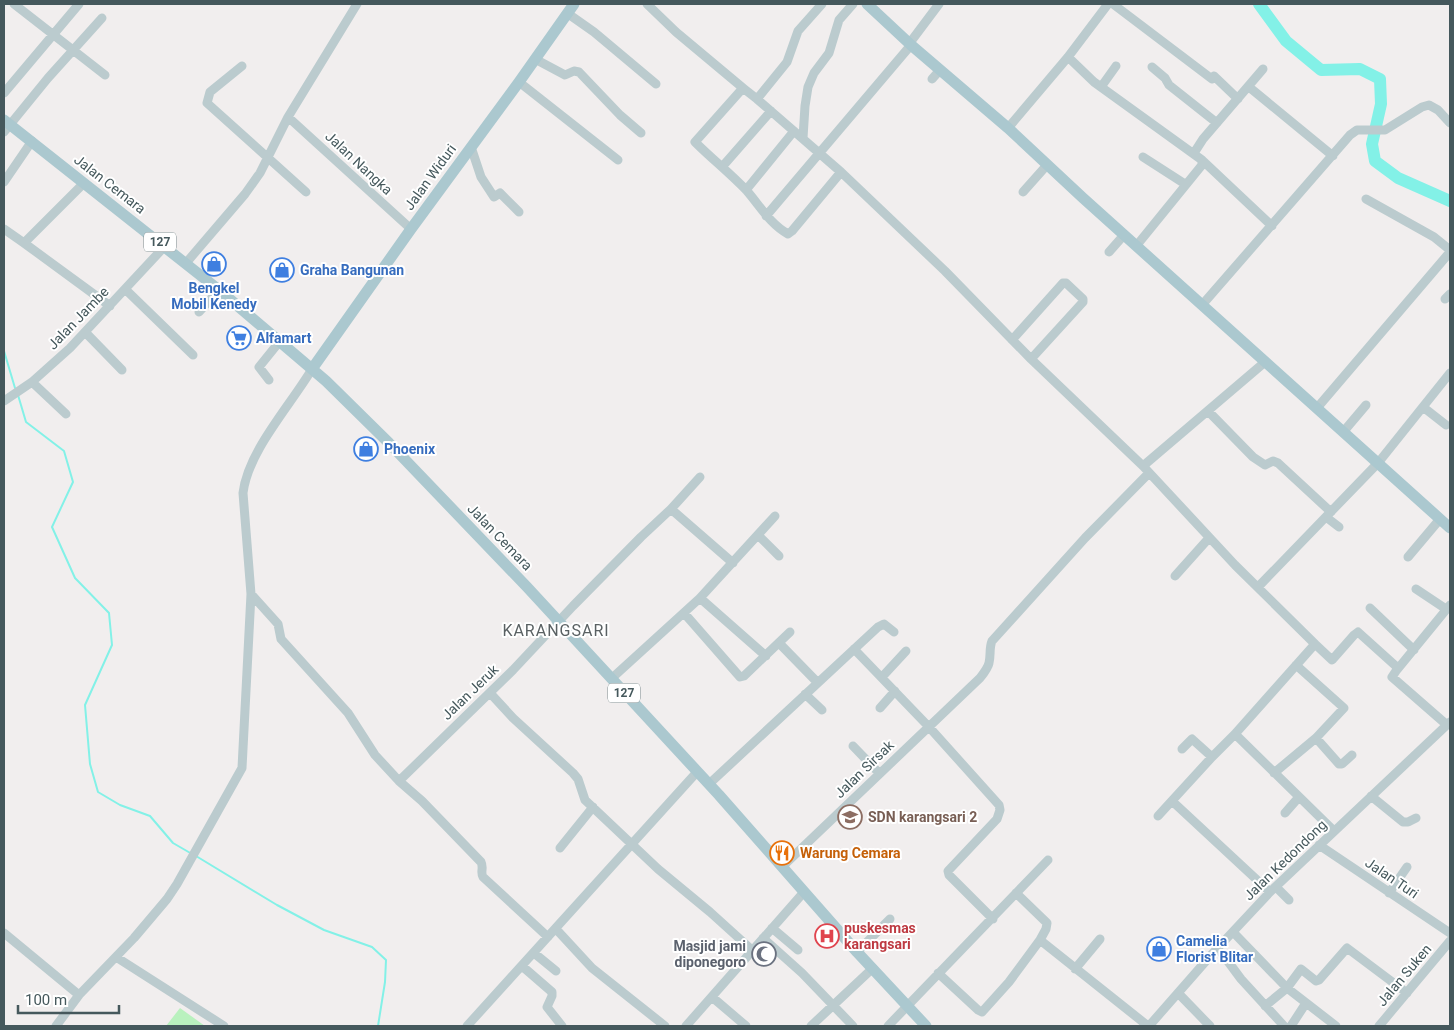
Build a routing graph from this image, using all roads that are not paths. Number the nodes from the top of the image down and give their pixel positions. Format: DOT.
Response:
graph roads {
  1 [pos="14,4"];
  2 [pos="79,4"];
  3 [pos="357,4"];
  4 [pos="647,4"];
  5 [pos="822,4"];
  6 [pos="853,4"];
  7 [pos="867,4"];
  8 [pos="939,4"];
  9 [pos="1108,4"];
  10 [pos="1114,4"];
  11 [pos="570,8"];
  12 [pos="102,18"];
  13 [pos="53,36"];
  14 [pos="910,44"];
  15 [pos="73,51"];
  16 [pos="1068,57"];
  17 [pos="535,59"];
  18 [pos="242,66"];
  19 [pos="1116,66"];
  20 [pos="1152,67"];
  21 [pos="1263,69"];
  22 [pos="940,70"];
  23 [pos="105,76"];
  24 [pos="932,79"];
  25 [pos="519,82"];
  26 [pos="656,84"];
  27 [pos="1101,87"];
  28 [pos="1248,87"];
  29 [pos="743,88"];
  30 [pos="4,93"];
  31 [pos="757,98"];
  32 [pos="1238,99"];
  33 [pos="771,111"];
  34 [pos="288,117"];
  35 [pos="1217,123"];
  36 [pos="1450,123"];
  37 [pos="6,126"];
  38 [pos="1008,128"];
  39 [pos="794,131"];
  40 [pos="641,133"];
  41 [pos="803,138"];
  42 [pos="32,141"];
  43 [pos="471,147"];
  44 [pos="818,152"];
  45 [pos="1194,153"];
  46 [pos="1333,156"];
  47 [pos="269,157"];
  48 [pos="1143,157"];
  49 [pos="618,160"];
  50 [pos="1202,160"];
  51 [pos="1047,164"];
  52 [pos="722,167"];
  53 [pos="841,172"];
  54 [pos="4,182"];
  55 [pos="84,184"];
  56 [pos="1185,184"];
  57 [pos="746,190"];
  58 [pos="306,192"];
  59 [pos="1023,192"];
  60 [pos="1366,199"];
  61 [pos="519,212"];
  62 [pos="766,216"];
  63 [pos="1272,226"];
  64 [pos="4,229"];
  65 [pos="411,229"];
  66 [pos="1124,235"];
  67 [pos="24,243"];
  68 [pos="1137,245"];
  69 [pos="165,246"];
  70 [pos="1450,251"];
  71 [pos="1109,252"];
  72 [pos="186,263"];
  73 [pos="125,289"];
  74 [pos="219,290"];
  75 [pos="1202,305"];
  76 [pos="110,306"];
  77 [pos="199,312"];
  78 [pos="85,332"];
  79 [pos="1012,340"];
  80 [pos="280,341"];
  81 [pos="193,355"];
  82 [pos="1031,359"];
  83 [pos="1265,362"];
  84 [pos="312,369"];
  85 [pos="122,370"];
  86 [pos="1450,374"];
  87 [pos="269,380"];
  88 [pos="32,382"];
  89 [pos="8,398"];
  90 [pos="1366,405"];
  91 [pos="1423,407"];
  92 [pos="1317,408"];
  93 [pos="1208,411"];
  94 [pos="66,414"];
  95 [pos="1446,425"];
  96 [pos="1344,431"];
  97 [pos="1378,463"];
  98 [pos="1146,470"];
  99 [pos="700,477"];
  100 [pos="671,509"];
  101 [pos="1329,514"];
  102 [pos="775,516"];
  103 [pos="1440,519"];
  104 [pos="1339,527"];
  105 [pos="1450,528"];
  106 [pos="758,535"];
  107 [pos="1209,538"];
  108 [pos="779,556"];
  109 [pos="1408,557"];
  110 [pos="733,563"];
  111 [pos="1176,576"];
  112 [pos="1258,588"];
  113 [pos="1416,588"];
  114 [pos="251,594"];
  115 [pos="700,598"];
  116 [pos="1448,607"];
  117 [pos="1370,608"];
  118 [pos="684,613"];
  119 [pos="558,622"];
  120 [pos="790,632"];
  121 [pos="894,632"];
  122 [pos="779,643"];
  123 [pos="1315,644"];
  124 [pos="854,649"];
  125 [pos="1414,650"];
  126 [pos="906,652"];
  127 [pos="766,656"];
  128 [pos="1296,665"];
  129 [pos="1398,668"];
  130 [pos="882,677"];
  131 [pos="611,679"];
  132 [pos="817,682"];
  133 [pos="895,691"];
  134 [pos="490,693"];
  135 [pos="805,694"];
  136 [pos="880,708"];
  137 [pos="822,710"];
  138 [pos="1449,723"];
  139 [pos="929,727"];
  140 [pos="1235,734"];
  141 [pos="1316,738"];
  142 [pos="853,746"];
  143 [pos="1182,749"];
  144 [pos="1352,755"];
  145 [pos="1212,757"];
  146 [pos="697,772"];
  147 [pos="879,773"];
  148 [pos="1274,773"];
  149 [pos="399,781"];
  150 [pos="709,784"];
  151 [pos="1371,796"];
  152 [pos="1299,798"];
  153 [pos="1172,800"];
  154 [pos="593,807"];
  155 [pos="1285,813"];
  156 [pos="1158,816"];
  157 [pos="1416,818"];
  158 [pos="1334,831"];
  159 [pos="633,844"];
  160 [pos="1319,846"];
  161 [pos="560,848"];
  162 [pos="1048,860"];
  163 [pos="782,867"];
  164 [pos="1407,867"];
  165 [pos="1273,889"];
  166 [pos="804,892"];
  167 [pos="1016,893"];
  168 [pos="1389,893"];
  169 [pos="1289,900"];
  170 [pos="890,919"];
  171 [pos="993,919"];
  172 [pos="772,928"];
  173 [pos="556,930"];
  174 [pos="1233,932"];
  175 [pos="4,933"];
  176 [pos="1450,933"];
  177 [pos="548,937"];
  178 [pos="763,938"];
  179 [pos="1100,939"];
  180 [pos="1040,940"];
  181 [pos="1450,942"];
  182 [pos="752,950"];
  183 [pos="798,950"];
  184 [pos="1216,950"];
  185 [pos="857,952"];
  186 [pos="534,953"];
  187 [pos="116,957"];
  188 [pos="873,968"];
  189 [pos="1076,969"];
  190 [pos="518,970"];
  191 [pos="556,971"];
  192 [pos="938,973"];
  193 [pos="1287,988"];
  194 [pos="1178,994"];
  195 [pos="1407,994"];
  196 [pos="79,995"];
  197 [pos="712,997"];
  198 [pos="1306,1003"];
  199 [pos="833,1005"];
  200 [pos="908,1006"];
  201 [pos="1265,1006"];
  202 [pos="56,1026"];
  203 [pos="224,1026"];
  204 [pos="467,1026"];
  205 [pos="562,1026"];
  206 [pos="665,1026"];
  207 [pos="686,1026"];
  208 [pos="746,1026"];
  209 [pos="811,1026"];
  210 [pos="853,1026"];
  211 [pos="888,1026"];
  212 [pos="926,1026"];
  213 [pos="1148,1026"];
  214 [pos="1210,1026"];
  215 [pos="1284,1026"];
  216 [pos="1291,1026"];
  217 [pos="1336,1026"];
  218 [pos="1380,1026"];
  1 -- 13 [label="street"];
  2 -- 13 [label="street"];
  3 -- 34 [label="street"];
  4 -- 29 [label="street"];
  5 -- 31 [label="street"];
  6 -- 41 [label="street"];
  7 -- 14 [label="main road"];
  8 -- 14 [label="street"];
  9 -- 16 [label="street"];
  10 -- 32 [label="street"];
  11 -- 17 [label="main road, Jalan Widuri"];
  11 -- 26 [label="street"];
  12 -- 15 [label="street"];
  13 -- 15 [label="street"];
  13 -- 30 [label="street"];
  14 -- 22 [label="main road"];
  14 -- 44 [label="street"];
  15 -- 23 [label="street"];
  15 -- 37 [label="street"];
  16 -- 27 [label="street"];
  16 -- 38 [label="street"];
  17 -- 25 [label="main road, Jalan Widuri"];
  17 -- 40 [label="street"];
  18 -- 47 [label="street"];
  19 -- 27 [label="street"];
  20 -- 35 [label="street"];
  21 -- 28 [label="street"];
  22 -- 24 [label="street"];
  22 -- 38 [label="main road"];
  25 -- 43 [label="main road, Jalan Widuri"];
  25 -- 49 [label="street"];
  27 -- 45 [label="street"];
  28 -- 32 [label="street"];
  28 -- 46 [label="street"];
  29 -- 31 [label="street"];
  29 -- 52 [label="street"];
  31 -- 33 [label="street"];
  32 -- 35 [label="street"];
  33 -- 39 [label="street"];
  33 -- 52 [label="street"];
  34 -- 47 [label="street"];
  34 -- 65 [label="street, Jalan Nangka"];
  35 -- 45 [label="street"];
  36 -- 46 [label="street"];
  37 -- 42 [label="main road, Jalan Cemara / 127"];
  38 -- 51 [label="main road"];
  39 -- 41 [label="street"];
  39 -- 57 [label="street"];
  41 -- 44 [label="street"];
  42 -- 54 [label="street"];
  42 -- 55 [label="main road, Jalan Cemara / 127"];
  43 -- 61 [label="street"];
  43 -- 65 [label="main road, Jalan Widuri"];
  44 -- 53 [label="street"];
  44 -- 62 [label="street"];
  45 -- 50 [label="street"];
  46 -- 63 [label="street"];
  47 -- 58 [label="street"];
  47 -- 72 [label="street"];
  48 -- 56 [label="street"];
  50 -- 56 [label="street"];
  50 -- 63 [label="street"];
  51 -- 59 [label="street"];
  51 -- 66 [label="main road"];
  52 -- 57 [label="street"];
  53 -- 62 [label="street"];
  53 -- 79 [label="street"];
  55 -- 67 [label="street"];
  55 -- 69 [label="main road, Jalan Cemara / 127"];
  56 -- 68 [label="street"];
  57 -- 62 [label="street"];
  60 -- 70 [label="street"];
  63 -- 75 [label="street"];
  64 -- 67 [label="street"];
  65 -- 84 [label="main road, Jalan Widuri"];
  66 -- 68 [label="main road"];
  66 -- 71 [label="street"];
  67 -- 76 [label="street"];
  68 -- 75 [label="main road"];
  69 -- 72 [label="main road, Jalan Cemara / 127"];
  69 -- 73 [label="street, Jalan Jambe"];
  70 -- 92 [label="street"];
  72 -- 74 [label="main road, Jalan Cemara / 127"];
  73 -- 76 [label="street, Jalan Jambe"];
  73 -- 81 [label="street"];
  74 -- 77 [label="street"];
  74 -- 80 [label="main road, Jalan Cemara / 127"];
  75 -- 83 [label="main road"];
  76 -- 78 [label="street, Jalan Jambe"];
  78 -- 85 [label="street"];
  78 -- 88 [label="street, Jalan Jambe"];
  79 -- 82 [label="street"];
  79 -- 82 [label="street"];
  80 -- 84 [label="main road, Jalan Cemara / 127"];
  80 -- 87 [label="street"];
  82 -- 98 [label="street"];
  83 -- 92 [label="main road"];
  83 -- 93 [label="street, Jalan Sirsak"];
  84 -- 114 [label="street"];
  84 -- 119 [label="main road, Jalan Cemara / 127"];
  86 -- 91 [label="street"];
  88 -- 89 [label="street, Jalan Jambe"];
  88 -- 94 [label="street"];
  90 -- 96 [label="street"];
  91 -- 95 [label="street"];
  91 -- 97 [label="street"];
  92 -- 96 [label="main road"];
  93 -- 98 [label="street, Jalan Sirsak"];
  93 -- 101 [label="street"];
  96 -- 97 [label="main road"];
  97 -- 101 [label="street"];
  97 -- 103 [label="main road"];
  98 -- 107 [label="street"];
  98 -- 139 [label="street, Jalan Sirsak"];
  99 -- 100 [label="street, Jalan Jeruk"];
  100 -- 110 [label="street"];
  100 -- 119 [label="street, Jalan Jeruk"];
  101 -- 104 [label="street"];
  101 -- 112 [label="street"];
  102 -- 106 [label="street"];
  103 -- 105 [label="main road"];
  103 -- 109 [label="street"];
  106 -- 108 [label="street"];
  106 -- 110 [label="street"];
  107 -- 111 [label="street"];
  107 -- 112 [label="street"];
  110 -- 115 [label="street"];
  112 -- 123 [label="street"];
  113 -- 116 [label="street"];
  114 -- 149 [label="street"];
  114 -- 187 [label="street"];
  115 -- 118 [label="street"];
  115 -- 127 [label="street"];
  116 -- 125 [label="street"];
  117 -- 125 [label="street"];
  118 -- 127 [label="street"];
  118 -- 131 [label="street"];
  119 -- 131 [label="main road, Jalan Cemara / 127"];
  119 -- 134 [label="street, Jalan Jeruk"];
  120 -- 122 [label="street"];
  121 -- 124 [label="street"];
  122 -- 127 [label="street"];
  122 -- 132 [label="street"];
  123 -- 128 [label="street"];
  123 -- 129 [label="street"];
  124 -- 130 [label="street"];
  124 -- 132 [label="street"];
  125 -- 129 [label="street"];
  126 -- 130 [label="street"];
  128 -- 140 [label="street"];
  128 -- 141 [label="street"];
  129 -- 138 [label="street"];
  130 -- 133 [label="street"];
  131 -- 146 [label="main road, Jalan Cemara / 127"];
  132 -- 135 [label="street"];
  133 -- 136 [label="street"];
  133 -- 139 [label="street"];
  134 -- 149 [label="street, Jalan Jeruk"];
  134 -- 154 [label="street"];
  135 -- 137 [label="street"];
  135 -- 150 [label="street"];
  138 -- 151 [label="street, Jalan Kedondong"];
  139 -- 147 [label="street, Jalan Sirsak"];
  139 -- 171 [label="street"];
  140 -- 145 [label="street"];
  140 -- 148 [label="street"];
  141 -- 144 [label="street"];
  141 -- 148 [label="street"];
  142 -- 147 [label="street"];
  143 -- 145 [label="street"];
  145 -- 153 [label="street"];
  146 -- 150 [label="main road, Jalan Cemara / 127"];
  146 -- 159 [label="street"];
  147 -- 163 [label="street, Jalan Sirsak"];
  148 -- 152 [label="street"];
  149 -- 177 [label="street"];
  150 -- 163 [label="main road, Jalan Cemara / 127"];
  151 -- 157 [label="street"];
  151 -- 158 [label="street, Jalan Kedondong"];
  152 -- 155 [label="street"];
  152 -- 158 [label="street"];
  153 -- 156 [label="street"];
  153 -- 165 [label="street"];
  154 -- 159 [label="street"];
  154 -- 161 [label="street"];
  158 -- 160 [label="street, Jalan Kedondong"];
  159 -- 173 [label="street"];
  159 -- 182 [label="street"];
  160 -- 165 [label="street, Jalan Kedondong"];
  160 -- 168 [label="street, Jalan Turi"];
  162 -- 167 [label="street"];
  163 -- 166 [label="main road, Jalan Cemara / 127"];
  164 -- 168 [label="street"];
  165 -- 169 [label="street"];
  165 -- 174 [label="street, Jalan Kedondong"];
  166 -- 172 [label="street"];
  166 -- 185 [label="main road, Jalan Cemara / 127"];
  167 -- 171 [label="street"];
  167 -- 180 [label="street"];
  168 -- 176 [label="street, Jalan Turi"];
  170 -- 185 [label="street"];
  171 -- 192 [label="street"];
  172 -- 178 [label="street"];
  172 -- 183 [label="street"];
  173 -- 177 [label="street"];
  173 -- 206 [label="street"];
  174 -- 184 [label="street, Jalan Kedondong"];
  174 -- 193 [label="street"];
  175 -- 196 [label="street"];
  177 -- 186 [label="street"];
  178 -- 182 [label="street"];
  178 -- 199 [label="street"];
  179 -- 189 [label="street"];
  180 -- 189 [label="street"];
  180 -- 192 [label="street"];
  181 -- 195 [label="street, Jalan Suken"];
  182 -- 197 [label="street"];
  184 -- 194 [label="street, Jalan Kedondong"];
  184 -- 201 [label="street"];
  185 -- 188 [label="main road, Jalan Cemara / 127"];
  186 -- 190 [label="street"];
  186 -- 191 [label="street"];
  187 -- 196 [label="street"];
  187 -- 203 [label="street"];
  188 -- 199 [label="street"];
  188 -- 200 [label="main road, Jalan Cemara / 127"];
  189 -- 213 [label="street"];
  190 -- 204 [label="street"];
  190 -- 205 [label="street"];
  192 -- 200 [label="street"];
  193 -- 195 [label="street"];
  193 -- 198 [label="street"];
  193 -- 201 [label="street"];
  194 -- 213 [label="street, Jalan Kedondong"];
  194 -- 214 [label="street"];
  195 -- 218 [label="street, Jalan Suken"];
  196 -- 202 [label="street"];
  197 -- 207 [label="street"];
  197 -- 208 [label="street"];
  198 -- 216 [label="street"];
  198 -- 217 [label="street"];
  199 -- 209 [label="street"];
  199 -- 210 [label="street"];
  200 -- 211 [label="street"];
  200 -- 212 [label="main road, Jalan Cemara / 127"];
  201 -- 215 [label="street"];
}
